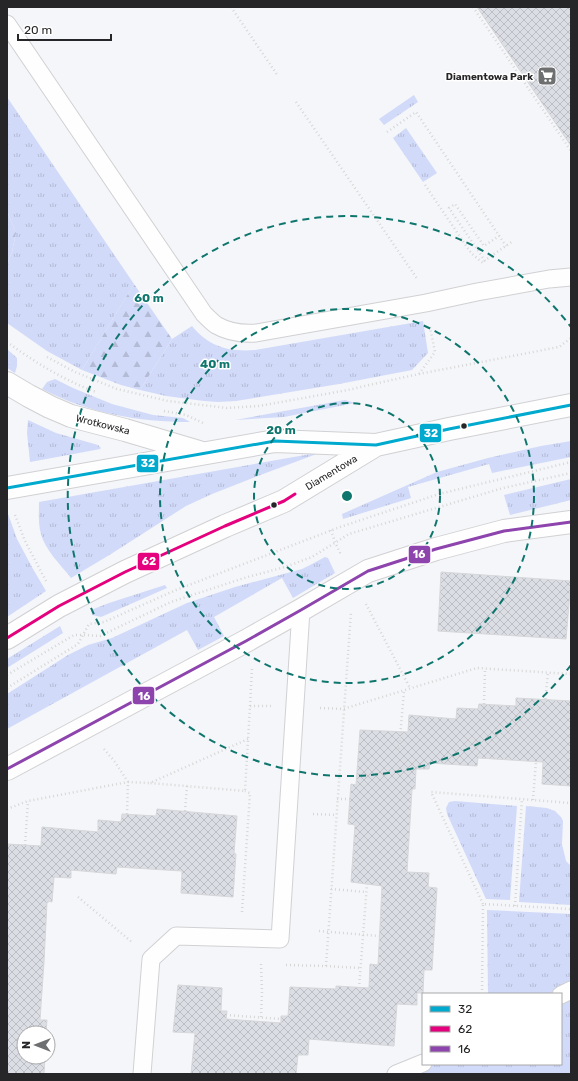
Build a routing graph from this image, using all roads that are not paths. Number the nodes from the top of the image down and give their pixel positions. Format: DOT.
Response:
graph roads {
  1 [pos="7,24"];
  2 [pos="571,277"];
  3 [pos="7,383"];
  4 [pos="571,405"];
  5 [pos="376,445"];
  6 [pos="204,453"];
  7 [pos="7,488"];
  8 [pos="571,522"];
  9 [pos="301,610"];
  10 [pos="7,638"];
  11 [pos="7,769"];
  12 [pos="571,990"];
  13 [pos="562,994"];
  14 [pos="422,1063"];
  15 [pos="142,1074"];
  16 [pos="396,1074"];
  1 -- 2 [label="lane"];
  3 -- 6 [label="street, Wrotkowska"];
  4 -- 5 [label="street, Diamentowa"];
  5 -- 6 [label="street, Diamentowa"];
  5 -- 10 [label="street, Diamentowa"];
  6 -- 7 [label="street, Diamentowa"];
  8 -- 9 [label="street"];
  9 -- 11 [label="street"];
  9 -- 15 [label="lane"];
  12 -- 13 [label="lane"];
  14 -- 16 [label="lane"];
}
